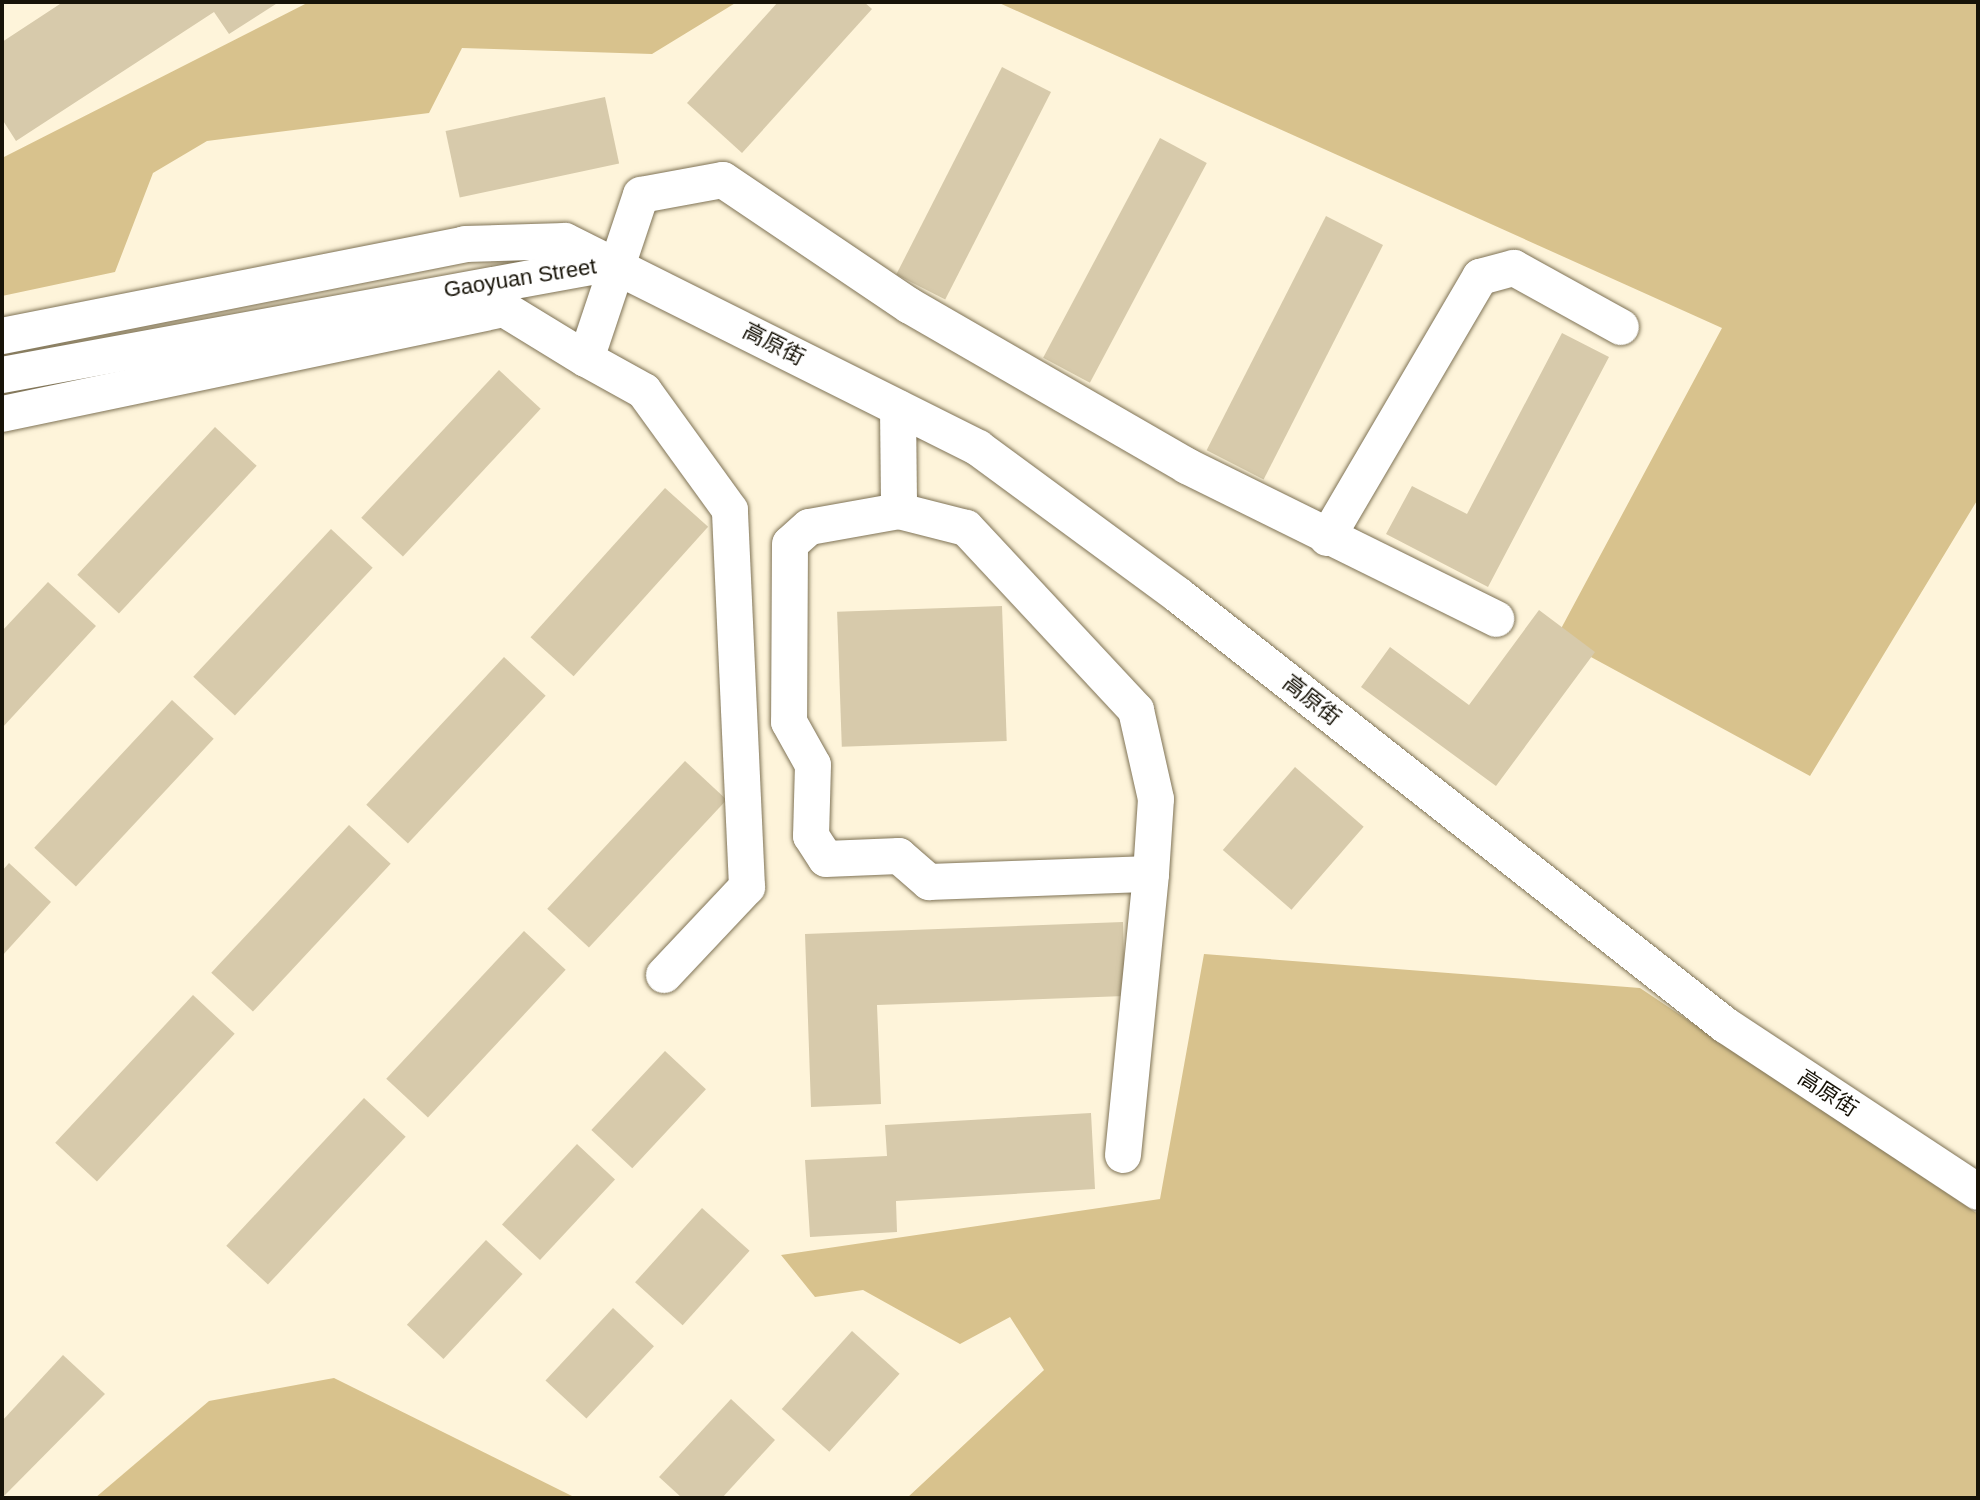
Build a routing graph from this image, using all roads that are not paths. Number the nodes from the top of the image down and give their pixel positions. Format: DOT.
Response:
graph roads {
  1 [pos="613,263"];
  2 [pos="1621,327"];
  3 [pos="2,336"];
  4 [pos="586,359"];
  5 [pos="2,375"];
  6 [pos="898,408"];
  7 [pos="2,414"];
  8 [pos="899,511"];
  9 [pos="1327,538"];
  10 [pos="1496,619"];
  11 [pos="1151,874"];
  12 [pos="664,975"];
  13 [pos="1123,1155"];
  14 [pos="1978,1192"];
  1 -- 3 [label="street, Gaoyuan Street"];
  1 -- 4 [label="street"];
  1 -- 5 [label="street, Gaoyuan Street"];
  1 -- 6 [label="street, 高原街"];
  1 -- 9 [label="street"];
  2 -- 9 [label="street"];
  4 -- 7 [label="street"];
  4 -- 12 [label="street"];
  6 -- 8 [label="street"];
  6 -- 14 [label="street, 高原街"];
  8 -- 11 [label="street"];
  8 -- 11 [label="street"];
  9 -- 10 [label="street"];
  11 -- 13 [label="street"];
}
